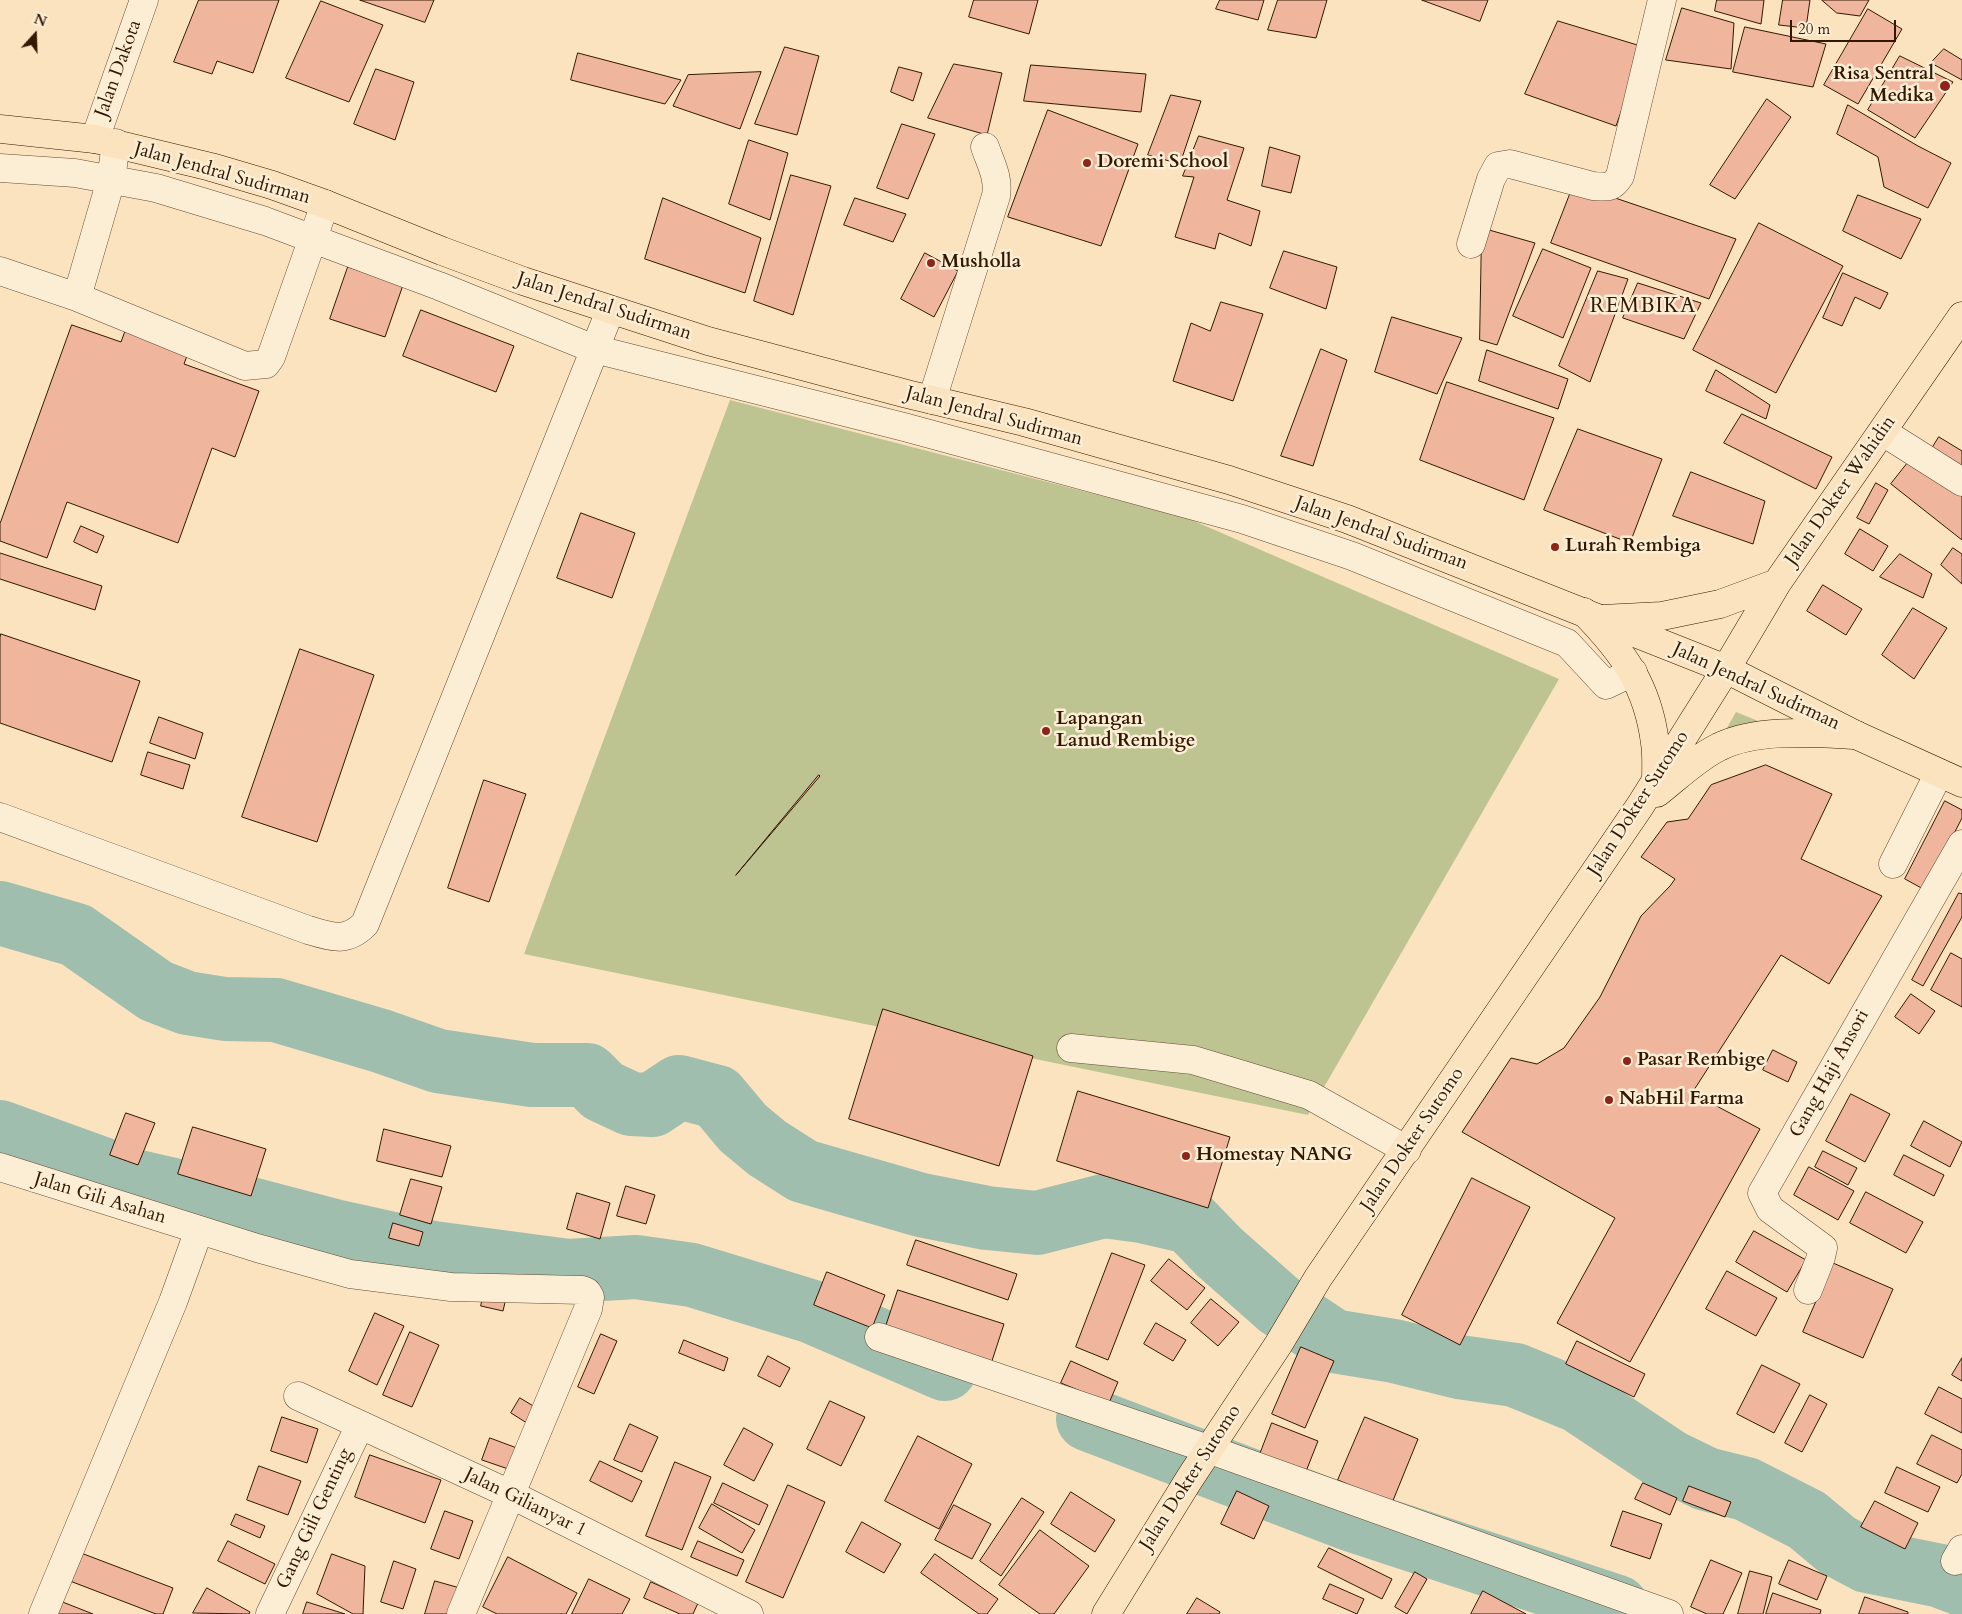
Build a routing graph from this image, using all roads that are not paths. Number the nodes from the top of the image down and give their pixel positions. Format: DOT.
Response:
graph roads {
  1 [pos="144,0"];
  2 [pos="1662,0"];
  3 [pos="0,129"];
  4 [pos="105,141"];
  5 [pos="985,147"];
  6 [pos="0,168"];
  7 [pos="111,180"];
  8 [pos="325,204"];
  9 [pos="313,239"];
  10 [pos="1472,244"];
  11 [pos="0,271"];
  12 [pos="77,298"];
  13 [pos="610,311"];
  14 [pos="1962,316"];
  15 [pos="594,349"];
  16 [pos="932,400"];
  17 [pos="1883,432"];
  18 [pos="1962,482"];
  19 [pos="1777,583"];
  20 [pos="1593,616"];
  21 [pos="1726,669"];
  22 [pos="1633,672"];
  23 [pos="1856,735"];
  24 [pos="1950,778"];
  25 [pos="1656,782"];
  26 [pos="1640,806"];
  27 [pos="0,817"];
  28 [pos="1962,844"];
  29 [pos="1892,864"];
  30 [pos="1071,1048"];
  31 [pos="1407,1150"];
  32 [pos="0,1167"];
  33 [pos="199,1230"];
  34 [pos="1808,1290"];
  35 [pos="879,1337"];
  36 [pos="298,1396"];
  37 [pos="360,1424"];
  38 [pos="1208,1449"];
  39 [pos="512,1495"];
  40 [pos="43,1614"];
  41 [pos="270,1614"];
  42 [pos="461,1614"];
  43 [pos="749,1614"];
  44 [pos="1106,1614"];
  45 [pos="1669,1614"];
  1 -- 4 [label="street, Jalan Dakota"];
  2 -- 10 [label="street"];
  3 -- 4 [label="main road, Jalan Jendral Sudirman"];
  4 -- 7 [label="street, Jalan Dakota"];
  4 -- 8 [label="main road, Jalan Jendral Sudirman"];
  5 -- 16 [label="street"];
  6 -- 7 [label="street"];
  7 -- 9 [label="street"];
  7 -- 12 [label="street, Jalan Dakota"];
  8 -- 9 [label="street"];
  8 -- 13 [label="main road, Jalan Jendral Sudirman"];
  9 -- 12 [label="street"];
  9 -- 15 [label="street"];
  11 -- 12 [label="street"];
  13 -- 15 [label="street"];
  13 -- 16 [label="main road, Jalan Jendral Sudirman"];
  14 -- 17 [label="main road, Jalan Dokter Wahidin"];
  15 -- 22 [label="street"];
  15 -- 27 [label="street"];
  16 -- 20 [label="main road, Jalan Jendral Sudirman"];
  17 -- 18 [label="street"];
  17 -- 19 [label="main road, Jalan Dokter Wahidin"];
  19 -- 20 [label="main road"];
  19 -- 21 [label="main road, Jalan Dokter Wahidin"];
  20 -- 21 [label="main road, Jalan Jendral Sudirman"];
  20 -- 22 [label="main road"];
  21 -- 23 [label="main road, Jalan Jendral Sudirman"];
  21 -- 25 [label="main road, Jalan Dokter Sutomo"];
  22 -- 25 [label="main road"];
  23 -- 24 [label="main road, Jalan Jendral Sudirman"];
  23 -- 26 [label="main road"];
  24 -- 29 [label="street"];
  25 -- 26 [label="main road, Jalan Dokter Sutomo"];
  26 -- 31 [label="main road, Jalan Dokter Sutomo"];
  28 -- 34 [label="street, Gang Haji Ansori"];
  30 -- 31 [label="street"];
  31 -- 38 [label="main road, Jalan Dokter Sutomo"];
  32 -- 33 [label="street, Jalan Gili Asahan"];
  33 -- 39 [label="street, Jalan Gili Asahan"];
  33 -- 40 [label="street"];
  35 -- 38 [label="street"];
  36 -- 37 [label="street, Jalan Gilianyar 1"];
  37 -- 39 [label="street, Jalan Gilianyar 1"];
  37 -- 41 [label="street, Gang Gili Genting"];
  38 -- 44 [label="main road, Jalan Dokter Sutomo"];
  38 -- 45 [label="street"];
  39 -- 42 [label="street"];
  39 -- 43 [label="street, Jalan Gilianyar 1"];
}
